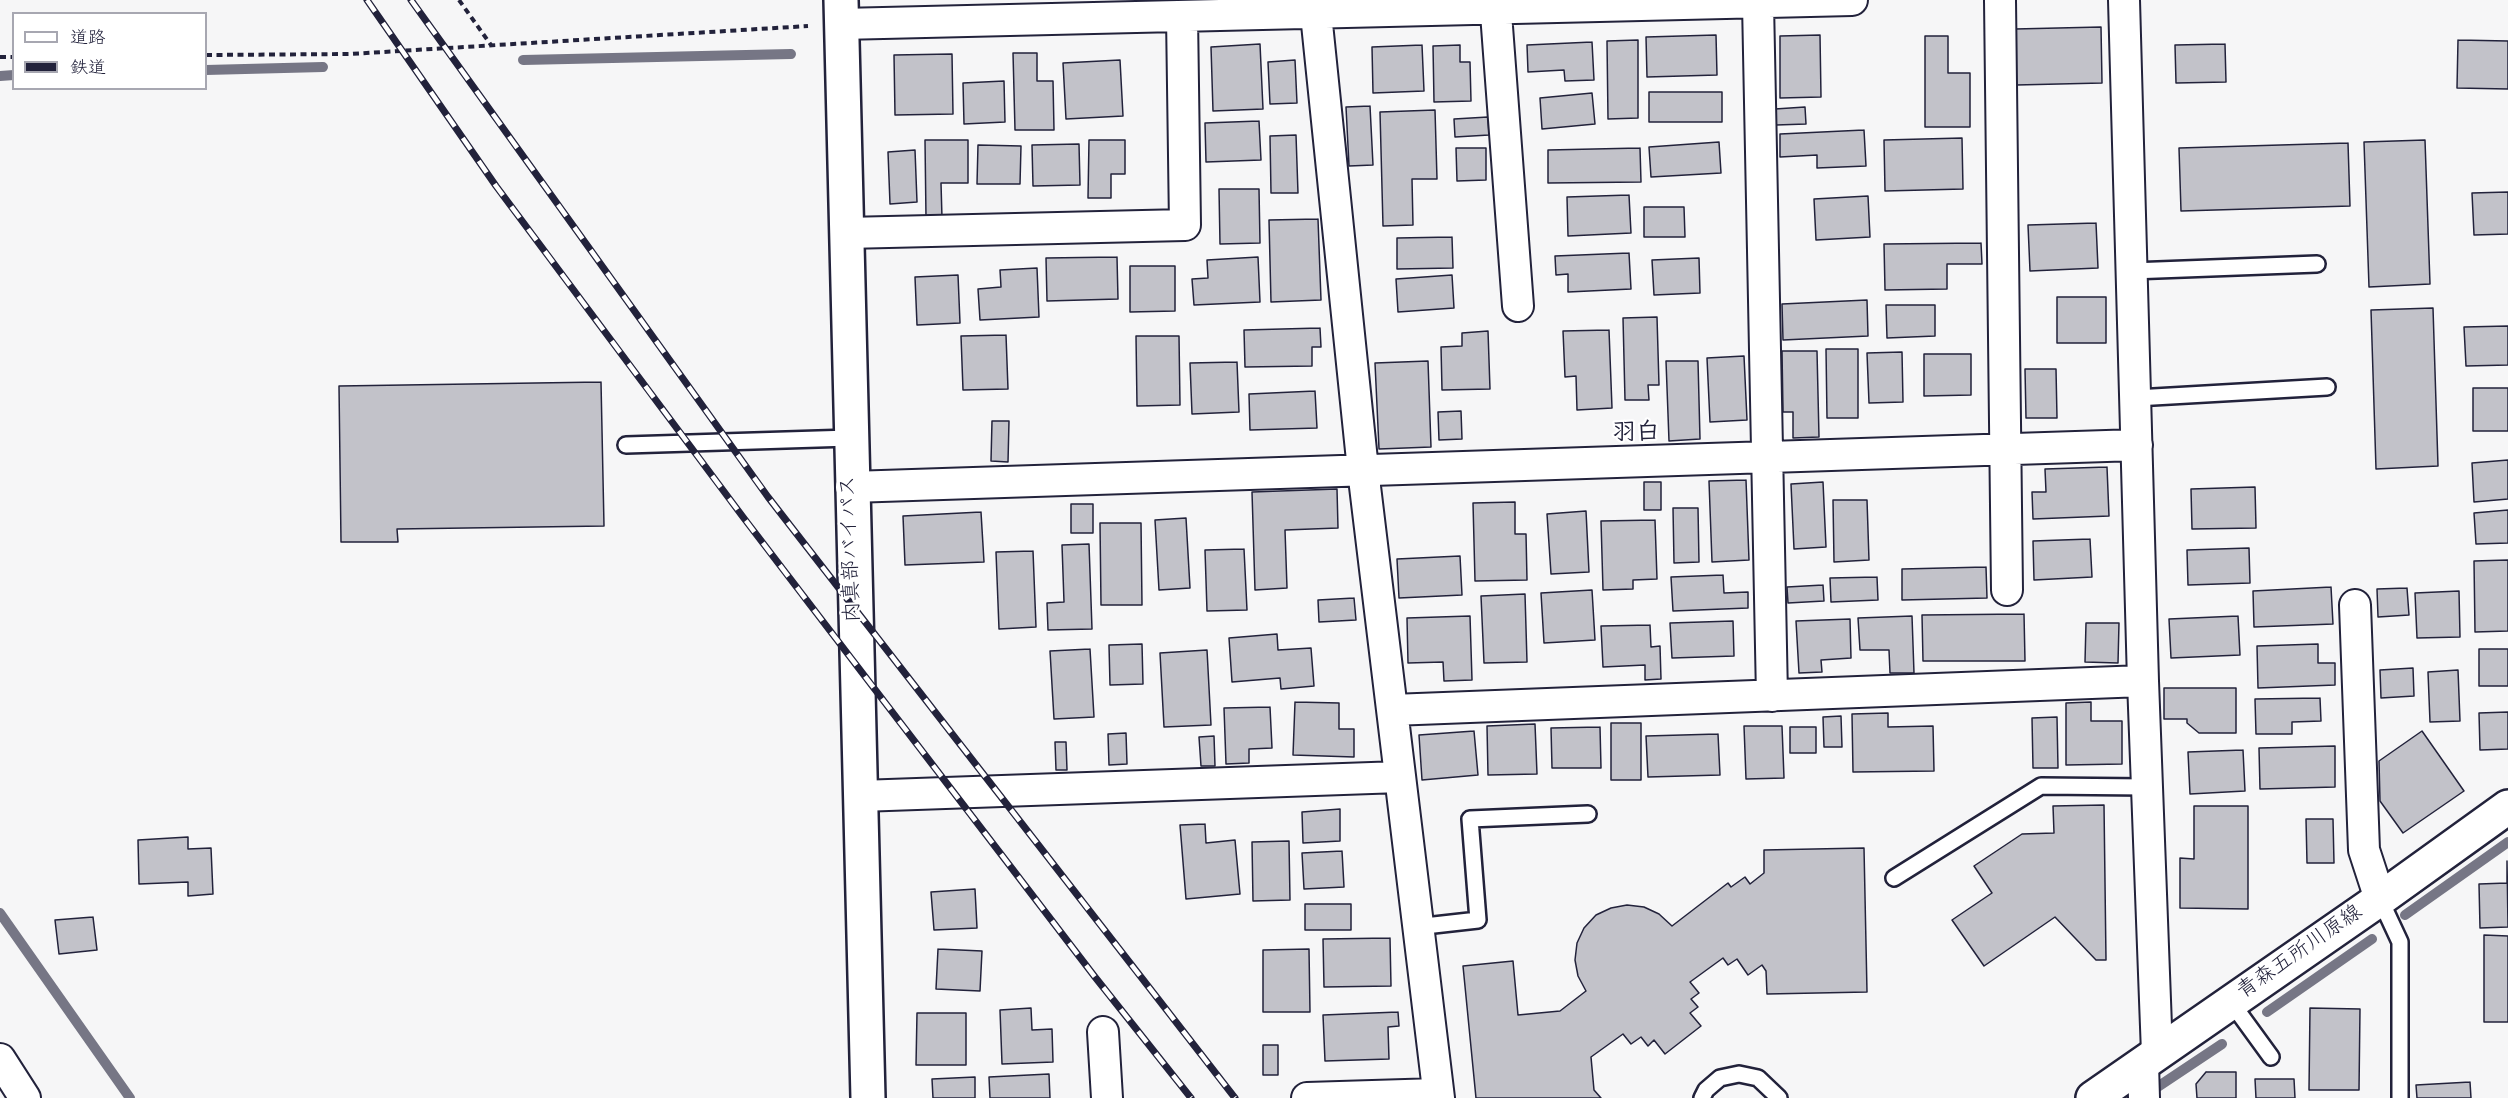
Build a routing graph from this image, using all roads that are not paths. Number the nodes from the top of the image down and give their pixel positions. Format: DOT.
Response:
graph roads {
  1 [pos="1852,0"];
  2 [pos="2000,0"];
  3 [pos="2124,0"];
  4 [pos="1739,2"];
  5 [pos="1495,4"];
  6 [pos="841,12"];
  7 [pos="1316,14"];
  8 [pos="1182,16"];
  9 [pos="846,233"];
  10 [pos="2317,264"];
  11 [pos="2132,271"];
  12 [pos="1518,306"];
  13 [pos="2326,387"];
  14 [pos="2136,398"];
  15 [pos="850,438"];
  16 [pos="626,445"];
  17 [pos="2137,445"];
  18 [pos="2006,448"];
  19 [pos="1767,456"];
  20 [pos="1363,471"];
  21 [pos="851,487"];
  22 [pos="2007,590"];
  23 [pos="2355,604"];
  24 [pos="2143,681"];
  25 [pos="1772,696"];
  26 [pos="1392,710"];
  27 [pos="1400,777"];
  28 [pos="2146,787"];
  29 [pos="860,796"];
  30 [pos="2508,807"];
  31 [pos="1588,814"];
  32 [pos="1894,878"];
  33 [pos="2380,899"];
  34 [pos="1416,927"];
  35 [pos="2231,1002"];
  36 [pos="1102,1032"];
  37 [pos="2271,1057"];
  38 [pos="2150,1058"];
  39 [pos="0,1059"];
  40 [pos="1438,1096"];
  41 [pos="25,1098"];
  42 [pos="868,1098"];
  43 [pos="1107,1098"];
  44 [pos="1307,1098"];
  45 [pos="1702,1098"];
  46 [pos="1779,1098"];
  47 [pos="2093,1098"];
  48 [pos="2144,1098"];
  49 [pos="2400,1098"];
  1 -- 4 [label="street"];
  2 -- 18 [label="street"];
  3 -- 11 [label="street"];
  4 -- 5 [label="street"];
  4 -- 19 [label="street"];
  5 -- 7 [label="street"];
  5 -- 12 [label="street"];
  6 -- 8 [label="street"];
  6 -- 9 [label="main road, 内真部バイパス"];
  7 -- 8 [label="street"];
  7 -- 20 [label="street"];
  8 -- 9 [label="street"];
  9 -- 15 [label="main road, 内真部バイパス"];
  10 -- 11 [label="lane"];
  11 -- 14 [label="street"];
  13 -- 14 [label="lane"];
  14 -- 17 [label="street"];
  15 -- 16 [label="lane"];
  15 -- 21 [label="main road, 内真部バイパス"];
  17 -- 18 [label="street"];
  17 -- 24 [label="street"];
  18 -- 19 [label="street"];
  18 -- 22 [label="street"];
  19 -- 20 [label="street"];
  19 -- 25 [label="street"];
  20 -- 21 [label="street"];
  20 -- 26 [label="street"];
  21 -- 29 [label="main road, 内真部バイパス"];
  23 -- 33 [label="street"];
  24 -- 25 [label="street"];
  24 -- 28 [label="street"];
  25 -- 26 [label="street"];
  26 -- 27 [label="street"];
  27 -- 29 [label="street"];
  27 -- 34 [label="street"];
  28 -- 32 [label="lane"];
  28 -- 38 [label="street"];
  29 -- 42 [label="main road, 内真部バイパス"];
  30 -- 33 [label="main road, 青森五所川原線"];
  31 -- 34 [label="lane"];
  33 -- 35 [label="main road, 青森五所川原線"];
  33 -- 49 [label="lane"];
  34 -- 40 [label="street"];
  35 -- 37 [label="lane"];
  35 -- 38 [label="main road, 青森五所川原線"];
  36 -- 43 [label="street"];
  38 -- 47 [label="main road, 青森五所川原線"];
  38 -- 48 [label="street"];
  39 -- 41 [label="street"];
  40 -- 44 [label="street"];
  45 -- 46 [label="lane"];
}
